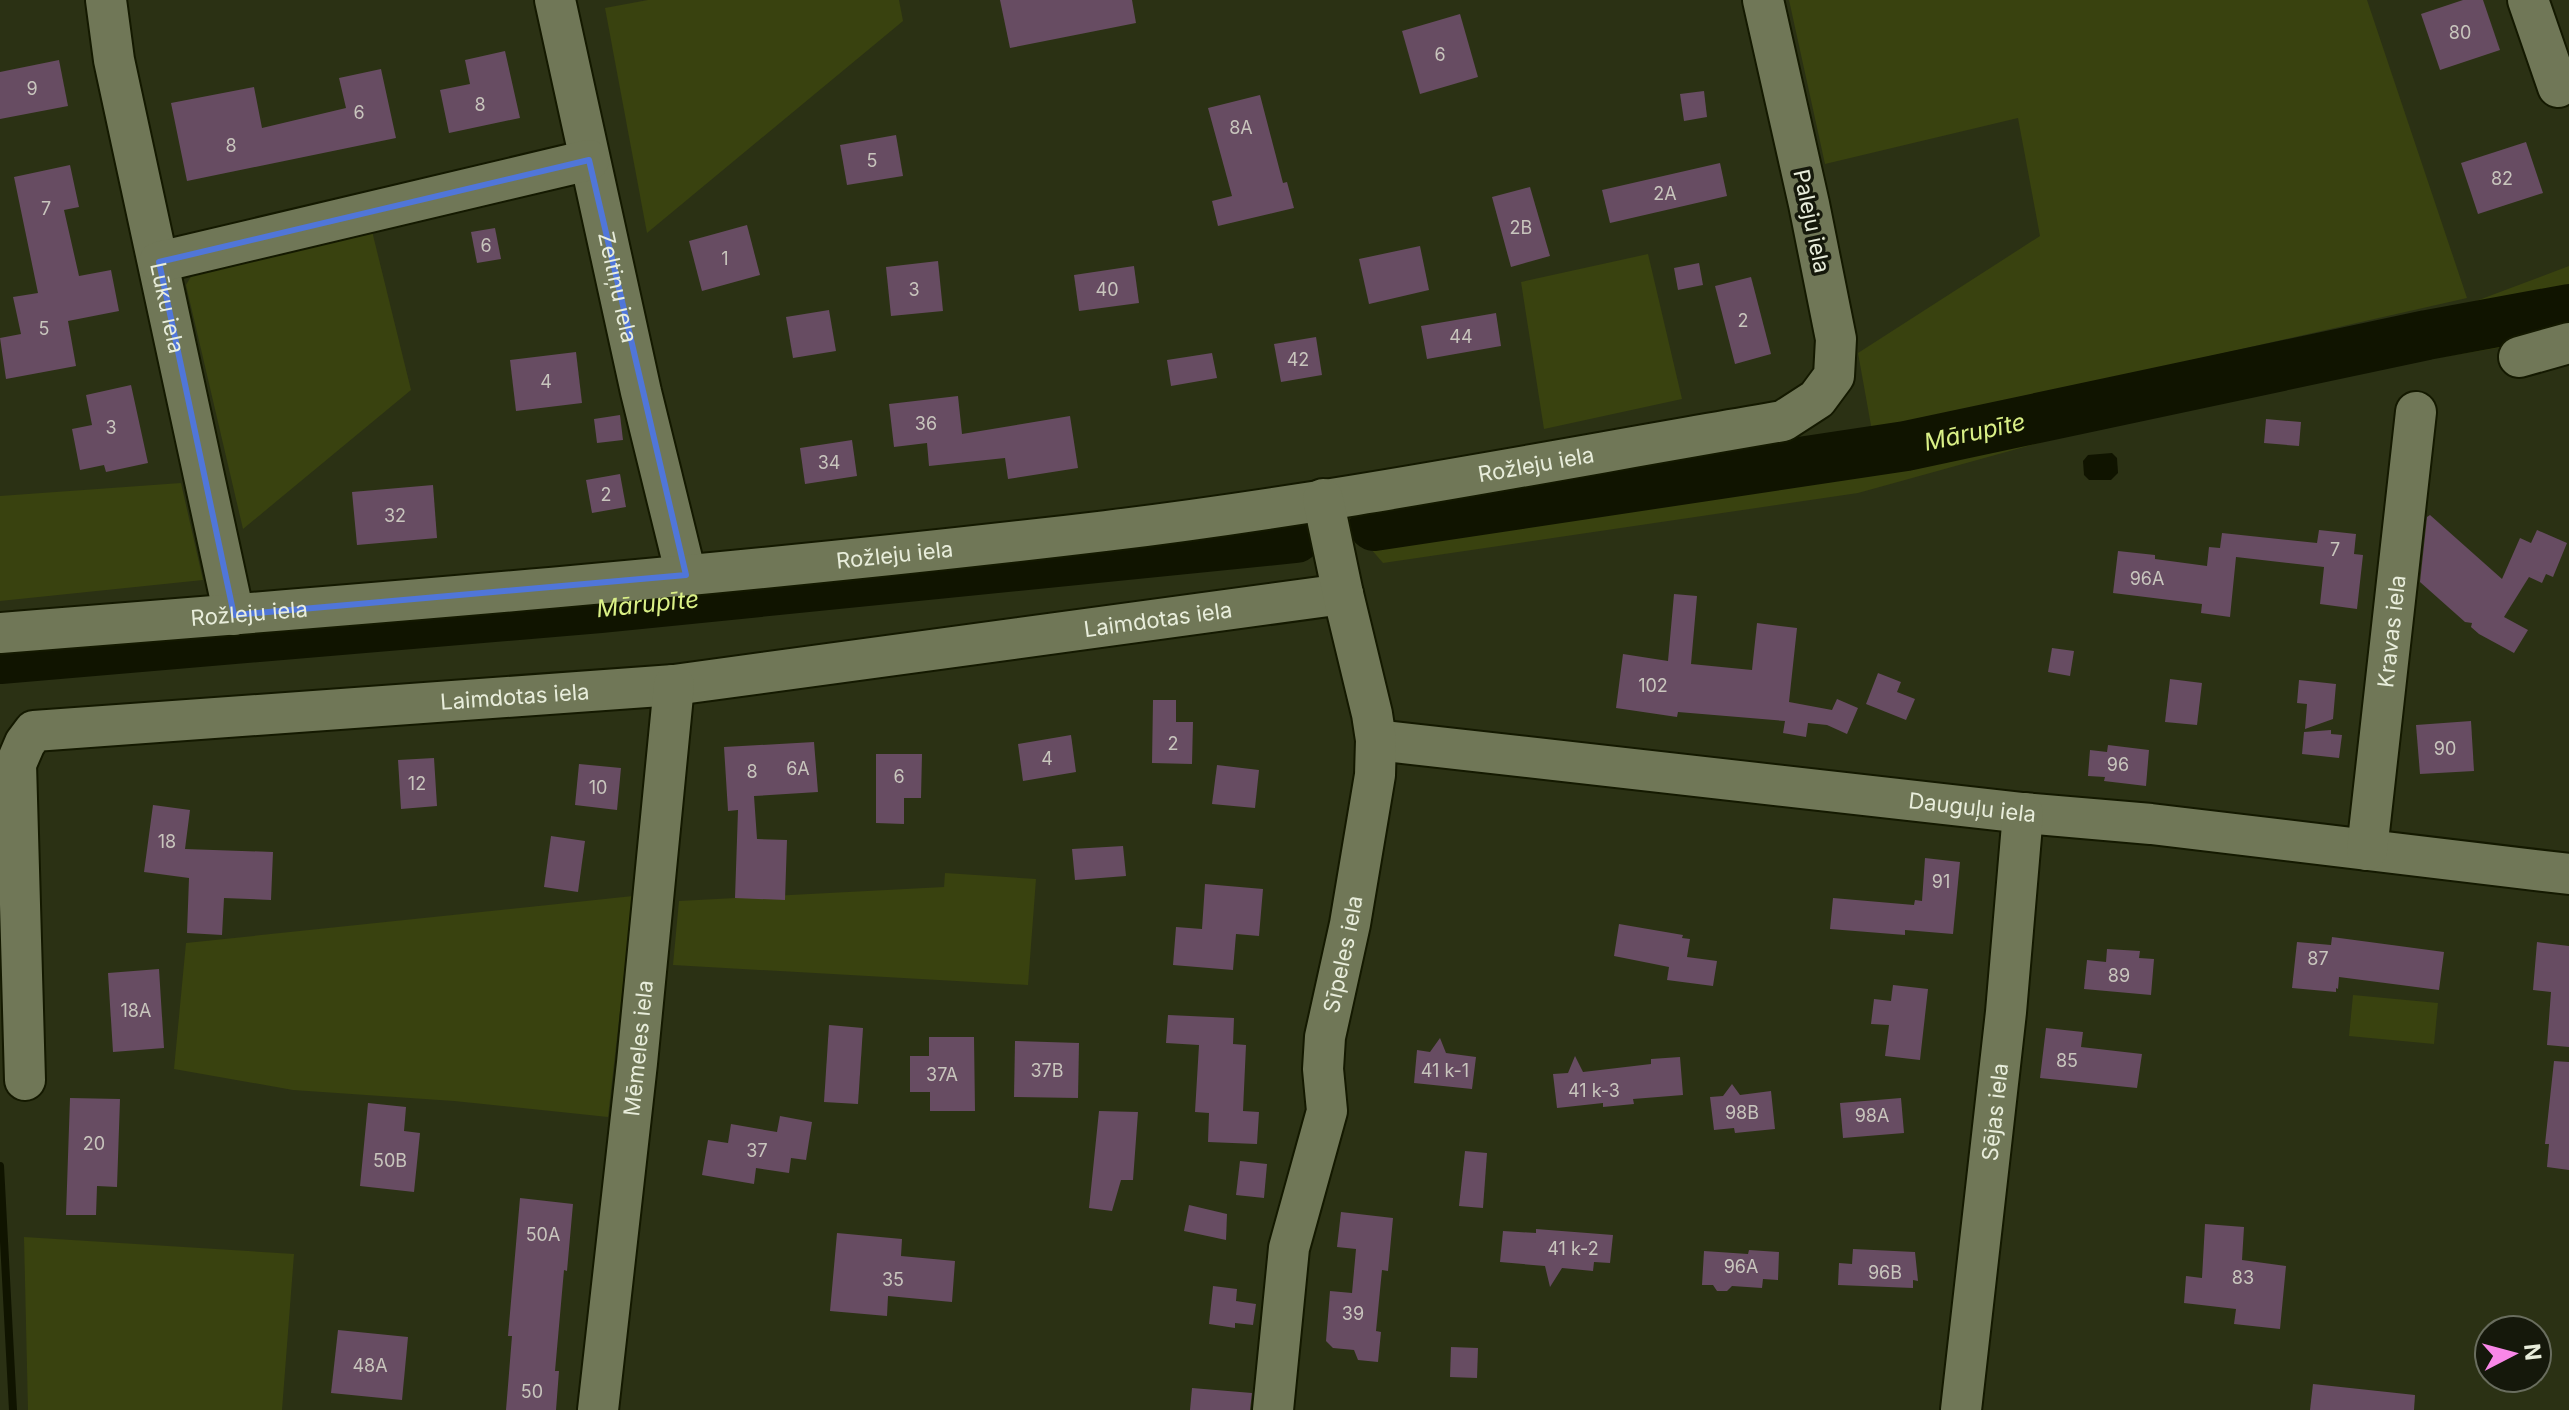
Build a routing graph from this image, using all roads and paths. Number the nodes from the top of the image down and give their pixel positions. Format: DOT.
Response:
graph roads {
  1 [pos="106,0"];
  2 [pos="555,0"];
  3 [pos="1763,0"];
  4 [pos="2528,0"];
  5 [pos="2558,87"];
  6 [pos="589,160"];
  7 [pos="159,262"];
  8 [pos="2569,343"];
  9 [pos="2519,357"];
  10 [pos="2416,412"];
  11 [pos="1783,421"];
  12 [pos="1323,499"];
  13 [pos="686,575"];
  14 [pos="1343,594"];
  15 [pos="234,615"];
  16 [pos="0,633"];
  17 [pos="674,685"];
  18 [pos="1376,740"];
  19 [pos="2023,813"];
  20 [pos="2367,850"];
  21 [pos="2569,874"];
  22 [pos="25,1080"];
  23 [pos="598,1410"];
  24 [pos="1273,1410"];
  25 [pos="1961,1410"];
  1 -- 7 [label="street, Lūku iela"];
  2 -- 6 [label="street, Zeltiņu iela"];
  3 -- 11 [label="street, Paleju iela"];
  4 -- 5 [label="street"];
  6 -- 7 [label="street"];
  6 -- 13 [label="street, Zeltiņu iela"];
  7 -- 15 [label="street, Lūku iela"];
  8 -- 9 [label="street"];
  10 -- 20 [label="street, Kravas iela"];
  11 -- 12 [label="street, Rožleju iela"];
  12 -- 13 [label="street, Rožleju iela"];
  12 -- 14 [label="street, Sīpeles iela"];
  13 -- 15 [label="street, Rožleju iela"];
  14 -- 17 [label="street, Laimdotas iela"];
  14 -- 18 [label="street, Sīpeles iela"];
  15 -- 16 [label="street, Rožleju iela"];
  17 -- 22 [label="street, Laimdotas iela"];
  17 -- 23 [label="street, Mēmeles iela"];
  18 -- 19 [label="street, Dauguļu iela"];
  18 -- 24 [label="street, Sīpeles iela"];
  19 -- 20 [label="street, Dauguļu iela"];
  19 -- 25 [label="street, Sējas iela"];
  20 -- 21 [label="street, Dauguļu iela"];
}
